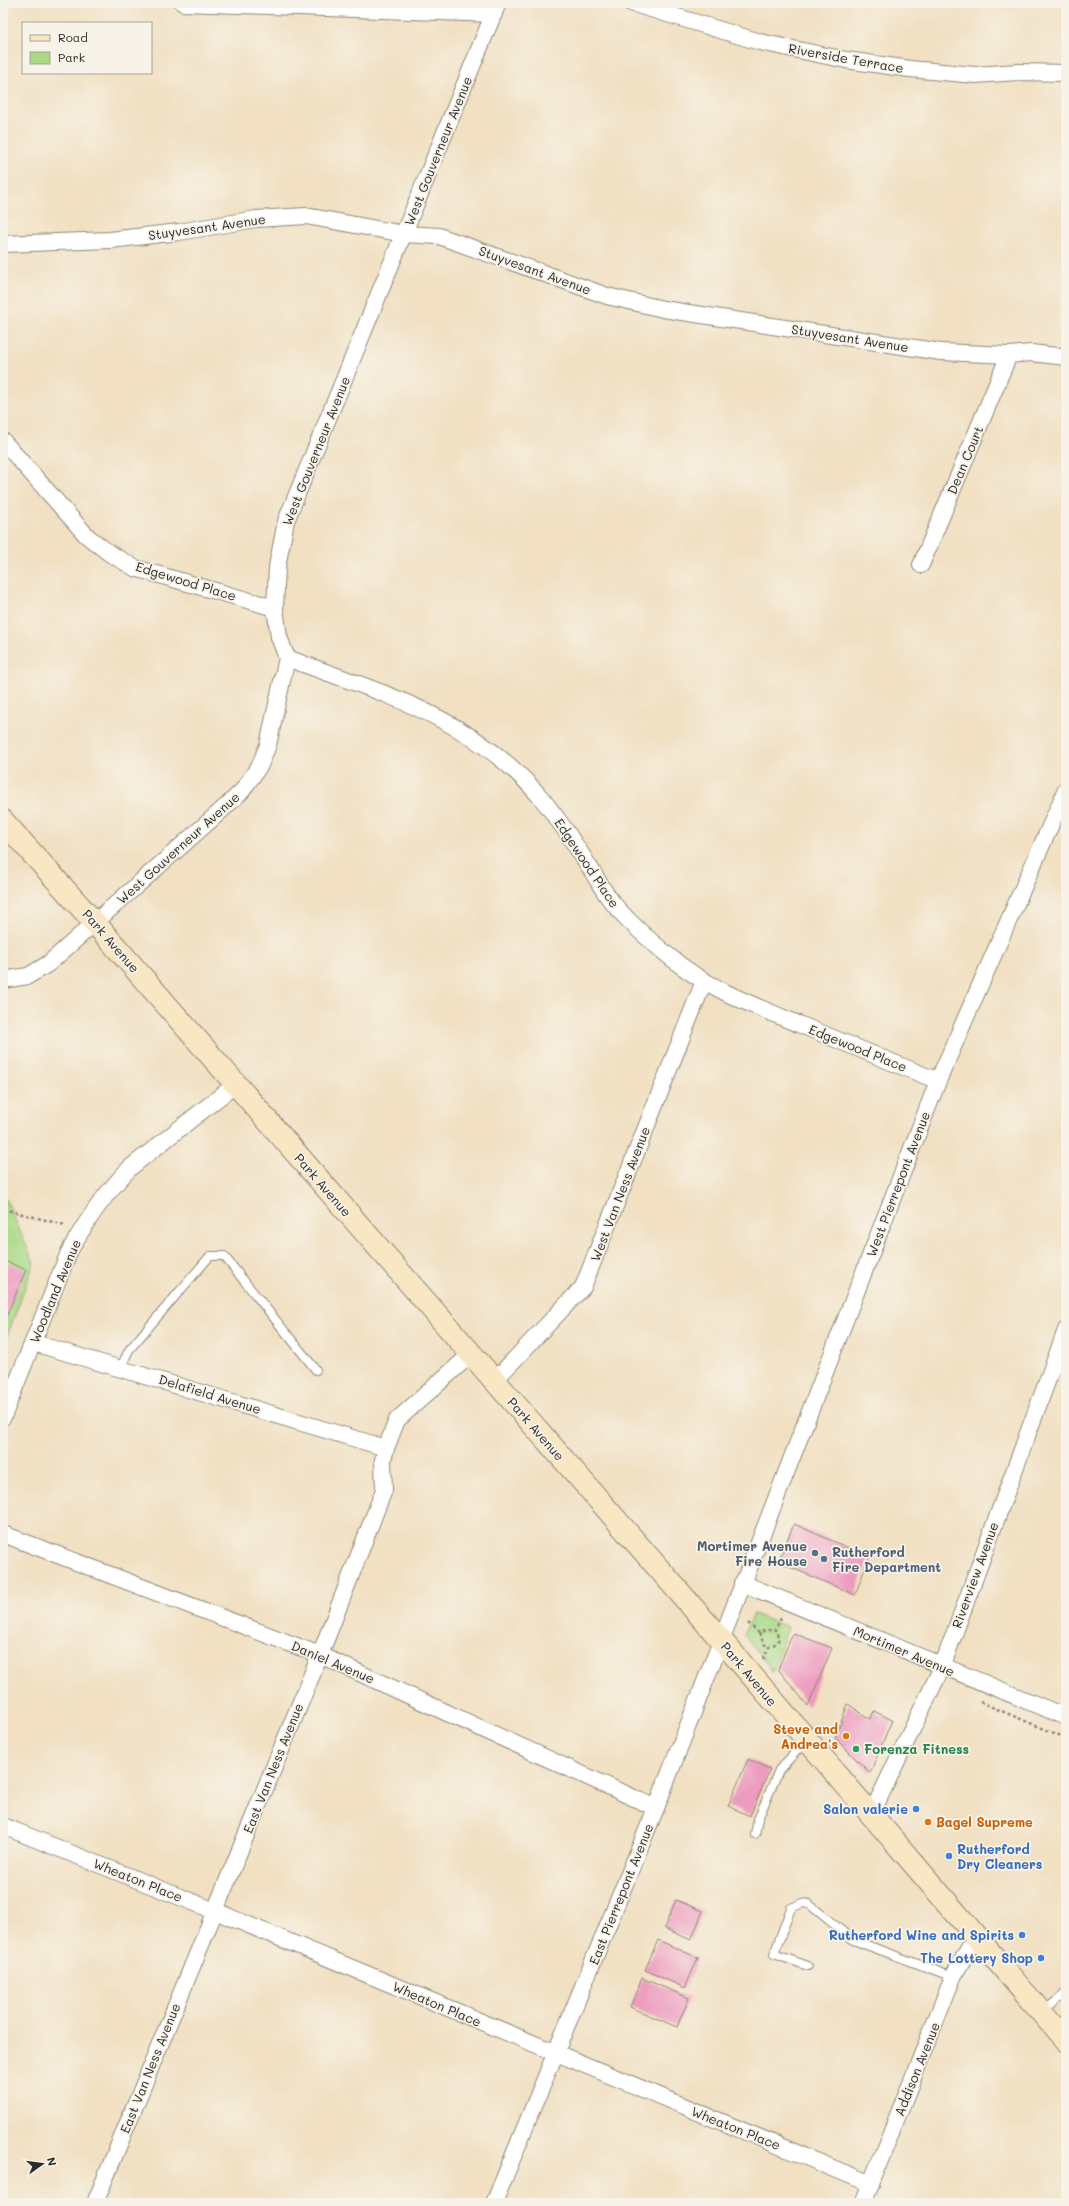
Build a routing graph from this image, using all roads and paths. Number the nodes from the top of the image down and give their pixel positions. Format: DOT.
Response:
graph roads {
  1 [pos="183,3"];
  2 [pos="631,3"];
  3 [pos="496,8"];
  4 [pos="1066,74"];
  5 [pos="404,234"];
  6 [pos="3,244"];
  7 [pos="1008,355"];
  8 [pos="1066,357"];
  9 [pos="3,442"];
  10 [pos="921,565"];
  11 [pos="275,608"];
  12 [pos="287,658"];
  13 [pos="1066,790"];
  14 [pos="3,821"];
  15 [pos="95,922"];
  16 [pos="3,980"];
  17 [pos="704,981"];
  18 [pos="938,1081"];
  19 [pos="236,1084"];
  20 [pos="3,1209"];
  21 [pos="81,1230"];
  22 [pos="1066,1330"];
  23 [pos="34,1343"];
  24 [pos="470,1355"];
  25 [pos="121,1367"];
  26 [pos="316,1370"];
  27 [pos="494,1381"];
  28 [pos="3,1417"];
  29 [pos="386,1448"];
  30 [pos="3,1534"];
  31 [pos="742,1583"];
  32 [pos="781,1618"];
  33 [pos="748,1623"];
  34 [pos="775,1630"];
  35 [pos="760,1633"];
  36 [pos="722,1641"];
  37 [pos="769,1647"];
  38 [pos="320,1655"];
  39 [pos="763,1659"];
  40 [pos="942,1667"];
  41 [pos="1066,1718"];
  42 [pos="806,1741"];
  43 [pos="656,1808"];
  44 [pos="871,1815"];
  45 [pos="3,1826"];
  46 [pos="755,1834"];
  47 [pos="214,1911"];
  48 [pos="975,1937"];
  49 [pos="808,1966"];
  50 [pos="953,1977"];
  51 [pos="1066,1992"];
  52 [pos="1041,2012"];
  53 [pos="1066,2041"];
  54 [pos="556,2054"];
  55 [pos="871,2184"];
  56 [pos="95,2203"];
  57 [pos="494,2203"];
  58 [pos="863,2203"];
  1 -- 3 [label="street"];
  2 -- 4 [label="street, Riverside Terrace"];
  3 -- 5 [label="street, West Gouverneur Avenue"];
  5 -- 6 [label="street, Stuyvesant Avenue"];
  5 -- 7 [label="street, Stuyvesant Avenue"];
  5 -- 11 [label="street, West Gouverneur Avenue"];
  7 -- 8 [label="street, Stuyvesant Avenue"];
  7 -- 10 [label="street, Dean Court"];
  9 -- 11 [label="street, Edgewood Place"];
  11 -- 12 [label="street, West Gouverneur Avenue"];
  12 -- 15 [label="street, West Gouverneur Avenue"];
  12 -- 17 [label="street, Edgewood Place"];
  13 -- 18 [label="street, West Pierrepont Avenue"];
  14 -- 15 [label="street, Park Avenue"];
  15 -- 16 [label="street, West Gouverneur Avenue"];
  15 -- 19 [label="street, Park Avenue"];
  17 -- 18 [label="street, Edgewood Place"];
  17 -- 27 [label="street, West Van Ness Avenue"];
  18 -- 31 [label="street, West Pierrepont Avenue"];
  19 -- 21 [label="street, Woodland Avenue"];
  19 -- 24 [label="street, Park Avenue"];
  20 -- 21 [label="path"];
  21 -- 23 [label="street, Woodland Avenue"];
  22 -- 40 [label="street, Riverview Avenue"];
  23 -- 25 [label="street, Delafield Avenue"];
  23 -- 28 [label="street, Woodland Avenue"];
  24 -- 27 [label="street, Park Avenue"];
  24 -- 29 [label="street, East Van Ness Avenue"];
  25 -- 26 [label="lane"];
  25 -- 29 [label="street, Delafield Avenue"];
  27 -- 36 [label="street, Park Avenue"];
  29 -- 38 [label="street, East Van Ness Avenue"];
  30 -- 38 [label="street, Daniel Avenue"];
  31 -- 36 [label="street, East Pierrepont Avenue"];
  31 -- 40 [label="street, Mortimer Avenue"];
  32 -- 34 [label="path"];
  33 -- 35 [label="path"];
  34 -- 35 [label="path"];
  34 -- 37 [label="path"];
  35 -- 37 [label="path"];
  36 -- 42 [label="street, Park Avenue"];
  36 -- 43 [label="street, East Pierrepont Avenue"];
  37 -- 39 [label="path"];
  38 -- 43 [label="street, Daniel Avenue"];
  38 -- 47 [label="street, East Van Ness Avenue"];
  40 -- 41 [label="street, Mortimer Avenue"];
  40 -- 44 [label="street, Riverview Avenue"];
  42 -- 44 [label="street, Park Avenue"];
  42 -- 46 [label="lane"];
  43 -- 54 [label="street, East Pierrepont Avenue"];
  44 -- 48 [label="street, Park Avenue"];
  45 -- 47 [label="street, Wheaton Place"];
  47 -- 54 [label="street, Wheaton Place"];
  47 -- 56 [label="street, East Van Ness Avenue"];
  48 -- 50 [label="street, Addison Avenue"];
  48 -- 52 [label="street, Park Avenue"];
  49 -- 50 [label="lane"];
  50 -- 55 [label="street, Addison Avenue"];
  51 -- 52 [label="lane"];
  52 -- 53 [label="street, Park Avenue"];
  54 -- 55 [label="street, Wheaton Place"];
  54 -- 57 [label="street, East Pierrepont Avenue"];
  55 -- 58 [label="street, Addison Avenue"];
}
